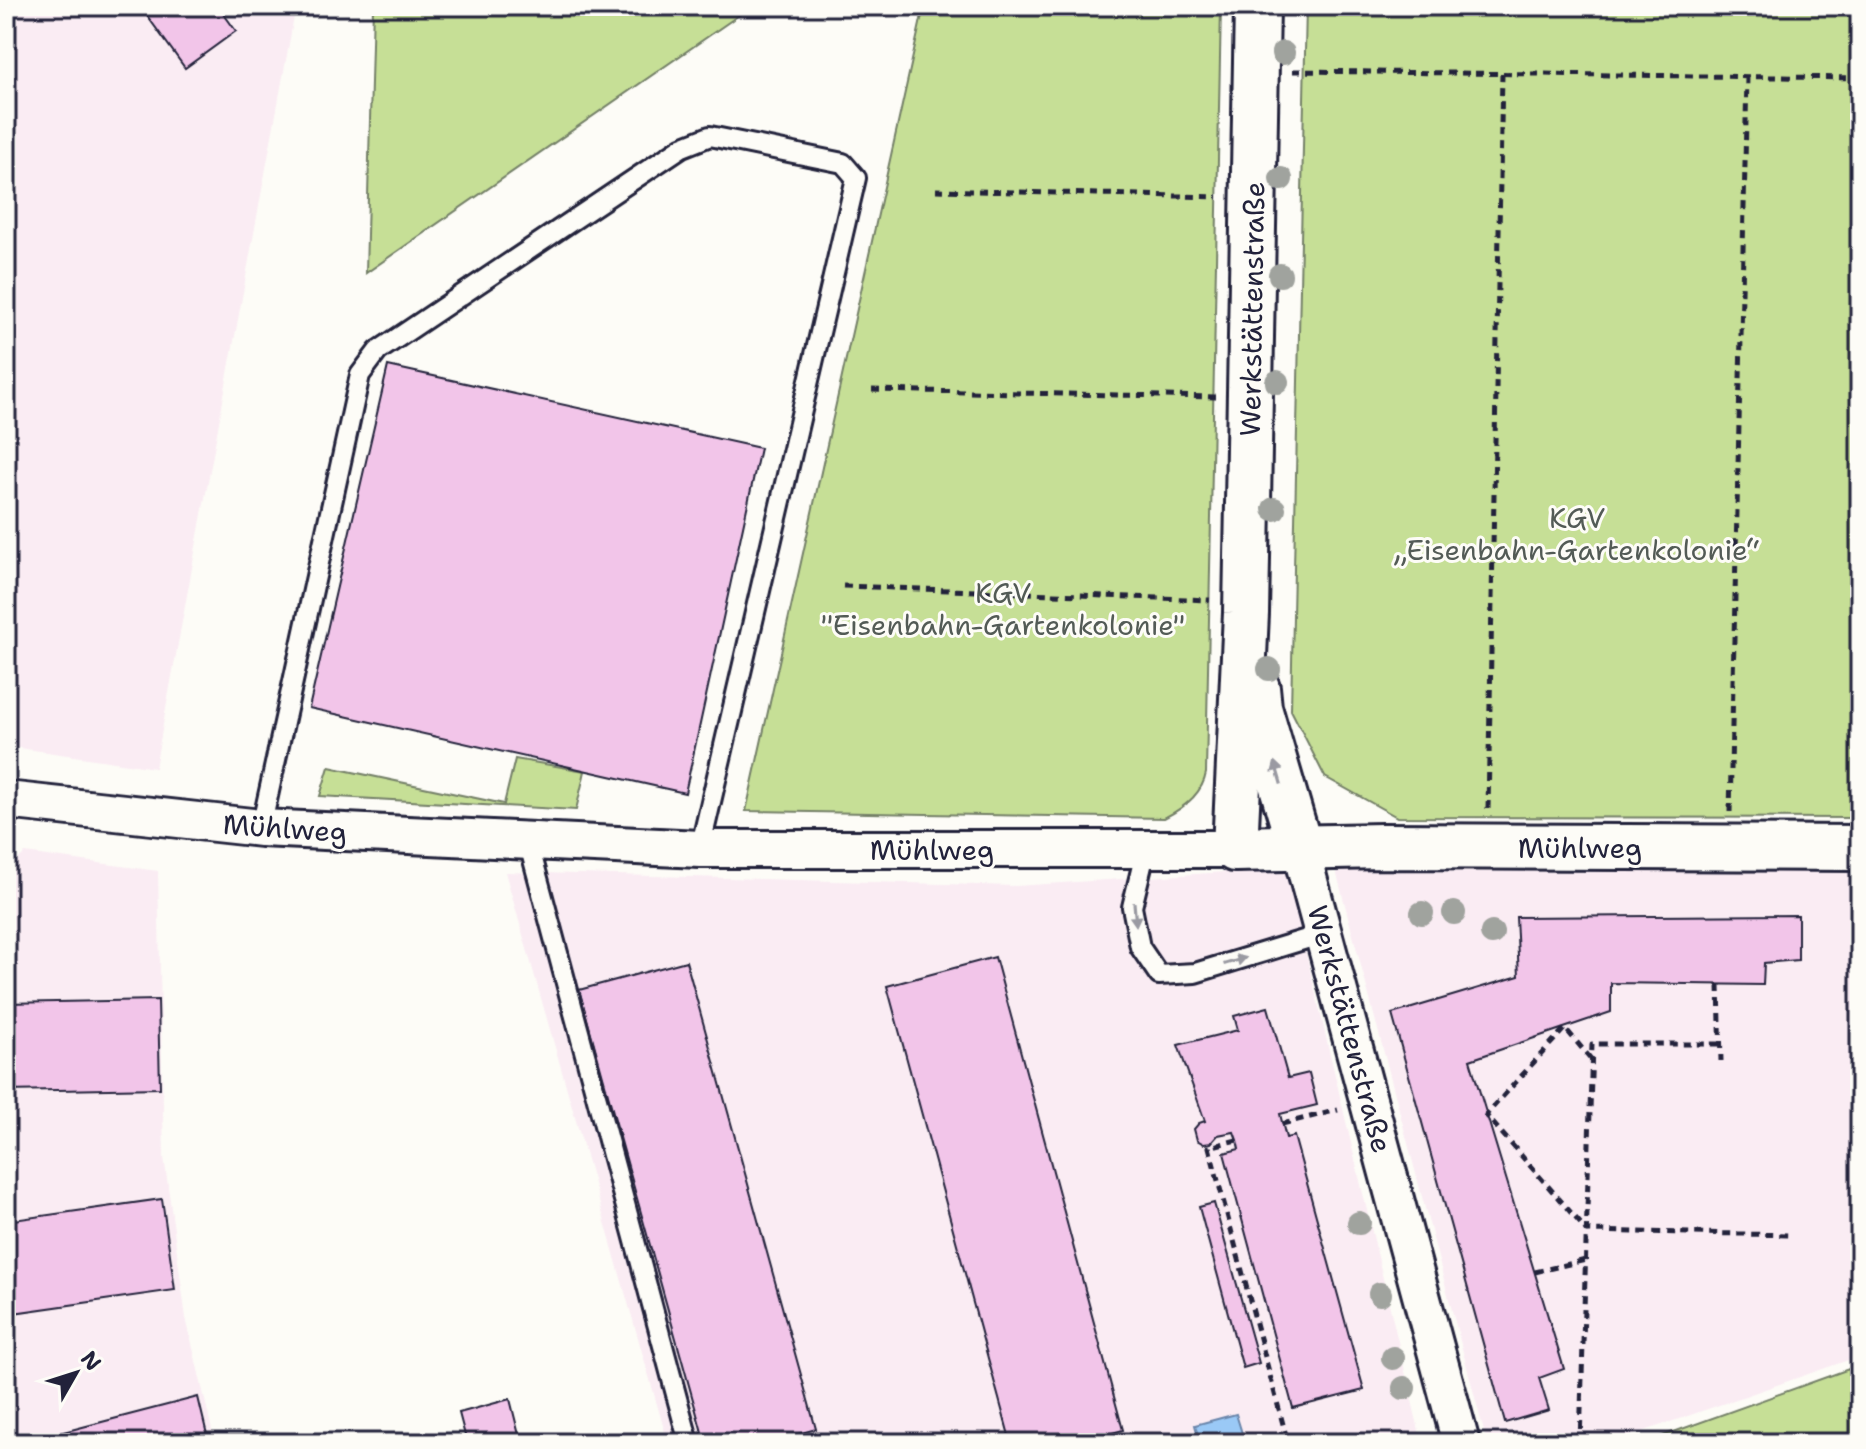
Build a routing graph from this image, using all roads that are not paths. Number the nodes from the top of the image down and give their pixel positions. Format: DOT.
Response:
graph roads {
  1 [pos="1257,6"];
  2 [pos="1232,606"];
  3 [pos="6,800"];
  4 [pos="261,828"];
  5 [pos="528,841"];
  6 [pos="1300,848"];
  7 [pos="1860,848"];
  8 [pos="700,849"];
  9 [pos="1146,849"];
  10 [pos="1235,849"];
  11 [pos="1323,934"];
  12 [pos="689,1443"];
  13 [pos="1461,1443"];
  1 -- 2 [label="street, Werkstättenstraße"];
  6 -- 2 [label="street, Werkstättenstraße, one-way"];
  2 -- 10 [label="street, Werkstättenstraße"];
  3 -- 4 [label="street, Mühlweg"];
  4 -- 5 [label="street, Mühlweg"];
  4 -- 8 [label="lane"];
  5 -- 8 [label="street, Mühlweg"];
  5 -- 12 [label="lane"];
  6 -- 7 [label="street, Mühlweg"];
  6 -- 10 [label="street, Mühlweg"];
  6 -- 11 [label="street, Werkstättenstraße"];
  8 -- 9 [label="street, Mühlweg"];
  9 -- 10 [label="street, Mühlweg"];
  9 -- 11 [label="lane, one-way"];
  11 -- 13 [label="street, Werkstättenstraße"];
}
